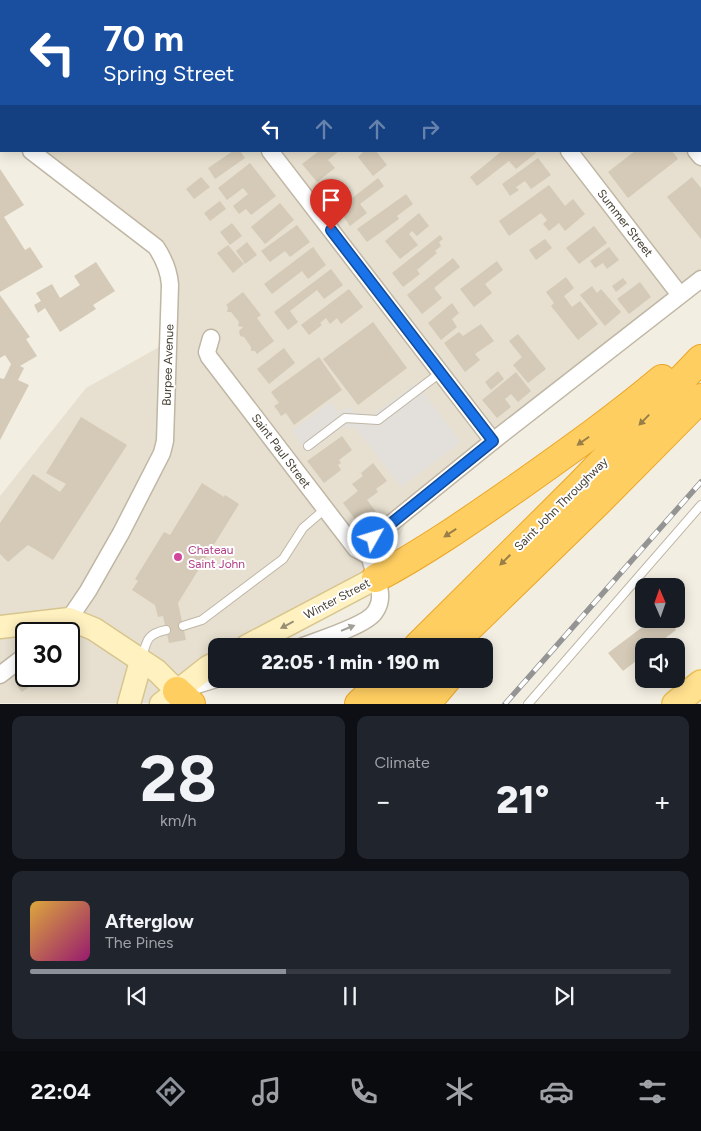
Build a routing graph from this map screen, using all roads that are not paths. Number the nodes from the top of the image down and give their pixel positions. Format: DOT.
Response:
graph roads {
  1 [pos="32,152"];
  2 [pos="271,152"];
  3 [pos="570,152"];
  4 [pos="701,279"];
  5 [pos="680,295"];
  6 [pos="211,338"];
  7 [pos="701,342"];
  8 [pos="701,359"];
  9 [pos="440,373"];
  10 [pos="701,398"];
  11 [pos="493,441"];
  12 [pos="308,446"];
  13 [pos="598,502"];
  14 [pos="701,505"];
  15 [pos="326,509"];
  16 [pos="372,567"];
  17 [pos="69,619"];
  18 [pos="66,622"];
  19 [pos="183,626"];
  20 [pos="0,627"];
  21 [pos="166,630"];
  22 [pos="260,638"];
  23 [pos="324,638"];
  24 [pos="426,638"];
  25 [pos="458,638"];
  26 [pos="481,638"];
  27 [pos="141,661"];
  28 [pos="15,663"];
  29 [pos="208,667"];
  30 [pos="0,675"];
  31 [pos="208,683"];
  32 [pos="701,683"];
  33 [pos="376,688"];
  34 [pos="408,688"];
  35 [pos="439,688"];
  36 [pos="176,699"];
  37 [pos="129,704"];
  38 [pos="360,704"];
  39 [pos="392,704"];
  40 [pos="426,704"];
  41 [pos="528,704"];
  42 [pos="675,704"];
  1 -- 17 [label="street, Burpee Avenue"];
  2 -- 9 [label="street"];
  3 -- 5 [label="street, Summer Street"];
  4 -- 5 [label="street"];
  5 -- 11 [label="street"];
  6 -- 15 [label="street, Saint Paul Street"];
  7 -- 16 [label="highway, one-way"];
  8 -- 24 [label="highway, Saint John Throughway, one-way"];
  9 -- 11 [label="street"];
  9 -- 12 [label="lane"];
  10 -- 13 [label="highway, Saint John Throughway"];
  11 -- 16 [label="street"];
  13 -- 25 [label="highway, Saint John Throughway"];
  13 -- 26 [label="highway"];
  14 -- 41 [label="lane"];
  15 -- 16 [label="street, Saint Paul Street"];
  15 -- 19 [label="lane"];
  16 -- 22 [label="main road, Winter Street, one-way"];
  23 -- 16 [label="street, Winter Street, one-way"];
  17 -- 18 [label="street, Burpee Avenue"];
  17 -- 20 [label="main road"];
  17 -- 27 [label="main road"];
  21 -- 27 [label="lane"];
  27 -- 36 [label="main road"];
  27 -- 37 [label="main road"];
  28 -- 30 [label="street"];
  29 -- 36 [label="main road"];
  31 -- 36 [label="street"];
  32 -- 42 [label="main road"];
  33 -- 38 [label="highway"];
  34 -- 39 [label="highway"];
  35 -- 40 [label="highway"];
}
